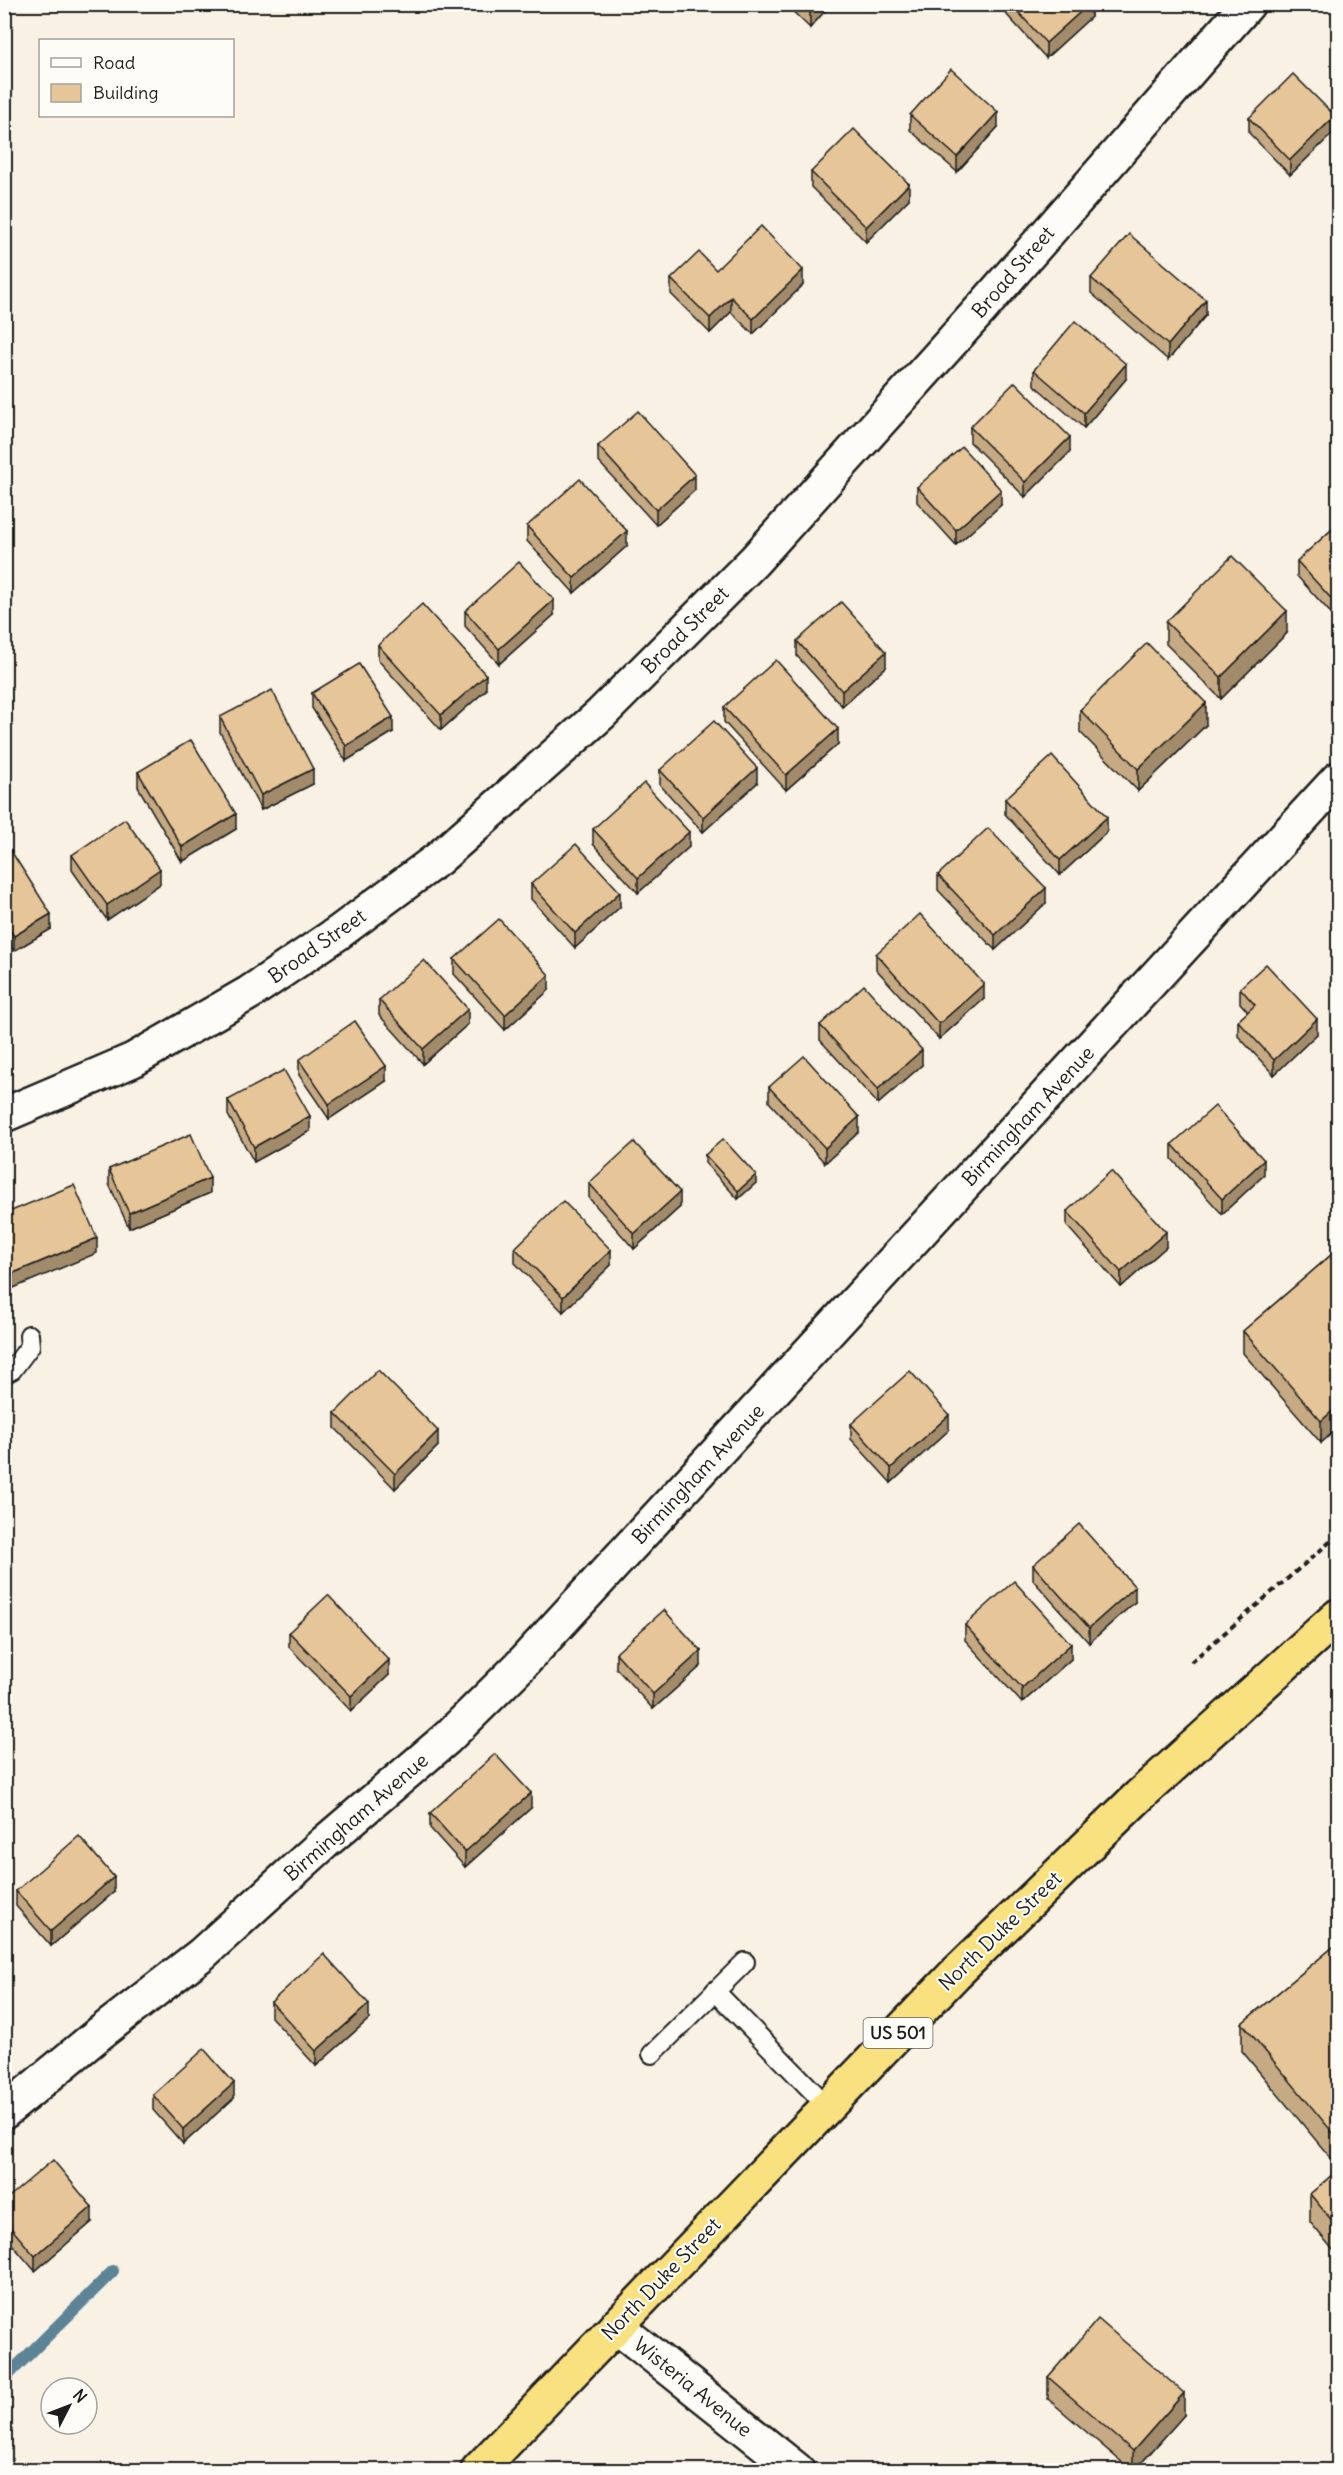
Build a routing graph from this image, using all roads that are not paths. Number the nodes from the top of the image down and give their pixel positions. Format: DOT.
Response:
graph roads {
  1 [pos="1248,4"];
  2 [pos="1338,779"];
  3 [pos="4,1115"];
  4 [pos="29,1335"];
  5 [pos="4,1374"];
  6 [pos="1338,1616"];
  7 [pos="745,1962"];
  8 [pos="716,1991"];
  9 [pos="652,2054"];
  10 [pos="827,2106"];
  11 [pos="4,2112"];
  12 [pos="616,2326"];
  13 [pos="478,2470"];
  14 [pos="797,2470"];
  1 -- 3 [label="street, Broad Street"];
  2 -- 11 [label="street, Birmingham Avenue"];
  4 -- 5 [label="lane"];
  6 -- 10 [label="highway, North Duke Street / US 501"];
  7 -- 8 [label="lane"];
  8 -- 9 [label="lane"];
  8 -- 10 [label="lane"];
  10 -- 12 [label="highway, North Duke Street / US 501"];
  12 -- 13 [label="highway, North Duke Street / US 501"];
  12 -- 14 [label="street, Wisteria Avenue"];
}
